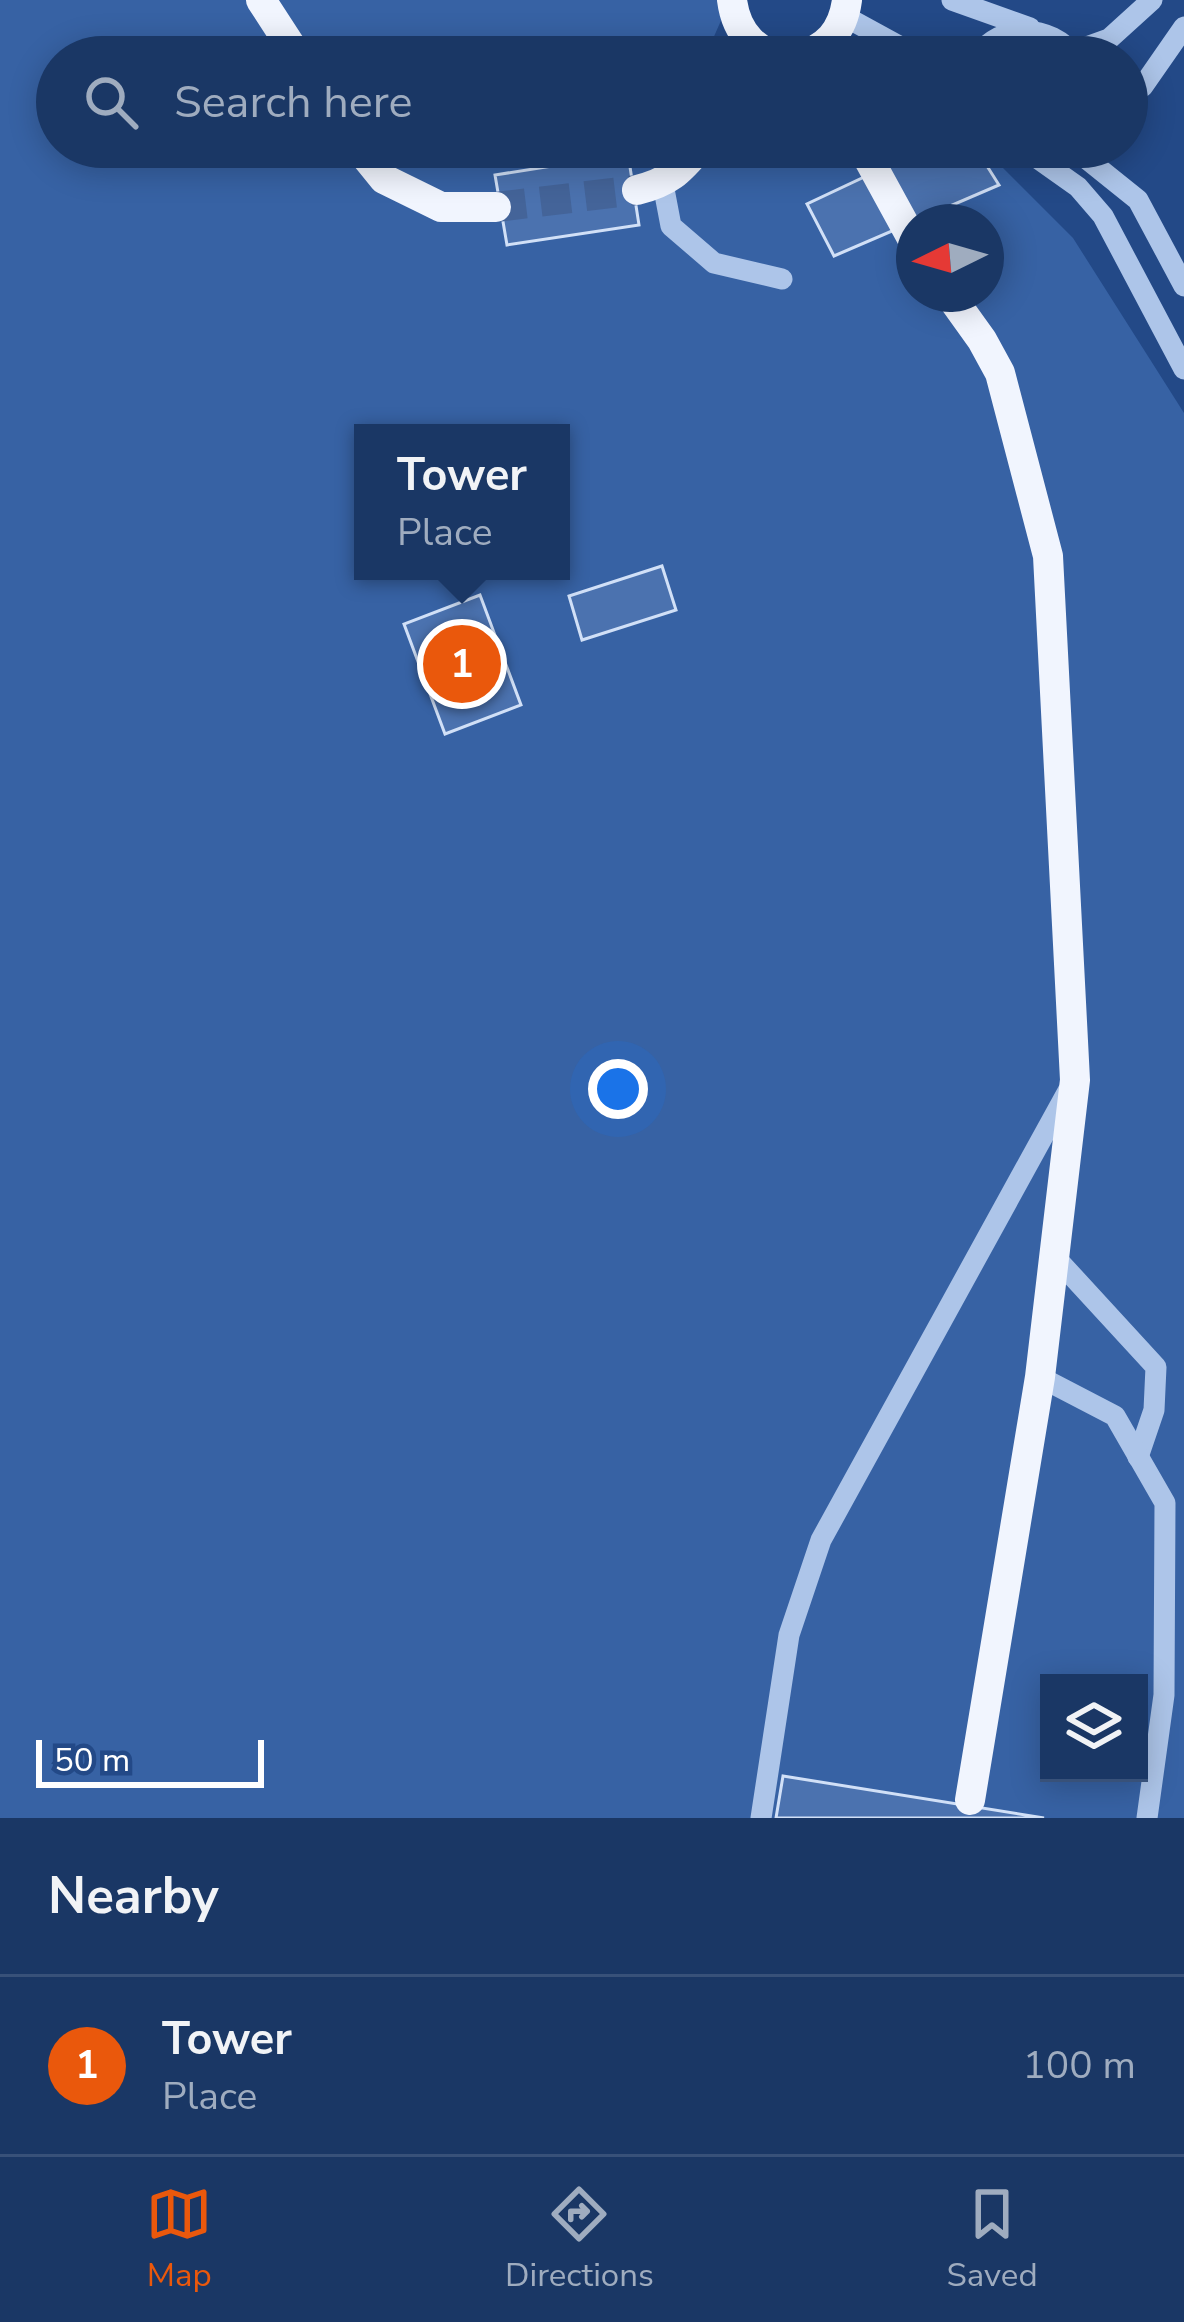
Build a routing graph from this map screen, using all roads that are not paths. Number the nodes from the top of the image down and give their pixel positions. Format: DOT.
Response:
graph roads {
  1 [pos="261,0"];
  2 [pos="732,0"];
  3 [pos="952,0"];
  4 [pos="1152,0"];
  5 [pos="846,8"];
  6 [pos="1184,27"];
  7 [pos="1042,32"];
  8 [pos="284,36"];
  9 [pos="742,36"];
  10 [pos="833,36"];
  11 [pos="888,36"];
  12 [pos="1000,36"];
  13 [pos="1050,36"];
  14 [pos="1112,36"];
  15 [pos="1148,79"];
  16 [pos="375,168"];
  17 [pos="683,168"];
  18 [pos="873,168"];
  19 [pos="1059,168"];
  20 [pos="1098,168"];
  21 [pos="650,187"];
  22 [pos="496,207"];
  23 [pos="896,209"];
  24 [pos="782,278"];
  25 [pos="1184,286"];
  26 [pos="963,312"];
  27 [pos="1184,370"];
  28 [pos="1075,1079"];
  29 [pos="1054,1256"];
  30 [pos="1040,1377"];
  31 [pos="1138,1457"];
  32 [pos="970,1800"];
  33 [pos="761,1818"];
  34 [pos="1147,1818"];
  1 -- 8 [label="main road"];
  2 -- 9 [label="main road"];
  3 -- 7 [label="street"];
  4 -- 14 [label="street"];
  5 -- 10 [label="main road"];
  5 -- 11 [label="street"];
  6 -- 15 [label="street"];
  7 -- 12 [label="street"];
  7 -- 13 [label="street"];
  16 -- 22 [label="main road"];
  17 -- 21 [label="main road"];
  18 -- 23 [label="main road"];
  19 -- 27 [label="street"];
  20 -- 25 [label="street"];
  21 -- 24 [label="street"];
  26 -- 28 [label="main road"];
  28 -- 29 [label="main road"];
  28 -- 33 [label="street"];
  29 -- 30 [label="main road"];
  29 -- 31 [label="street"];
  30 -- 31 [label="street"];
  30 -- 32 [label="main road"];
  31 -- 34 [label="street"];
}
